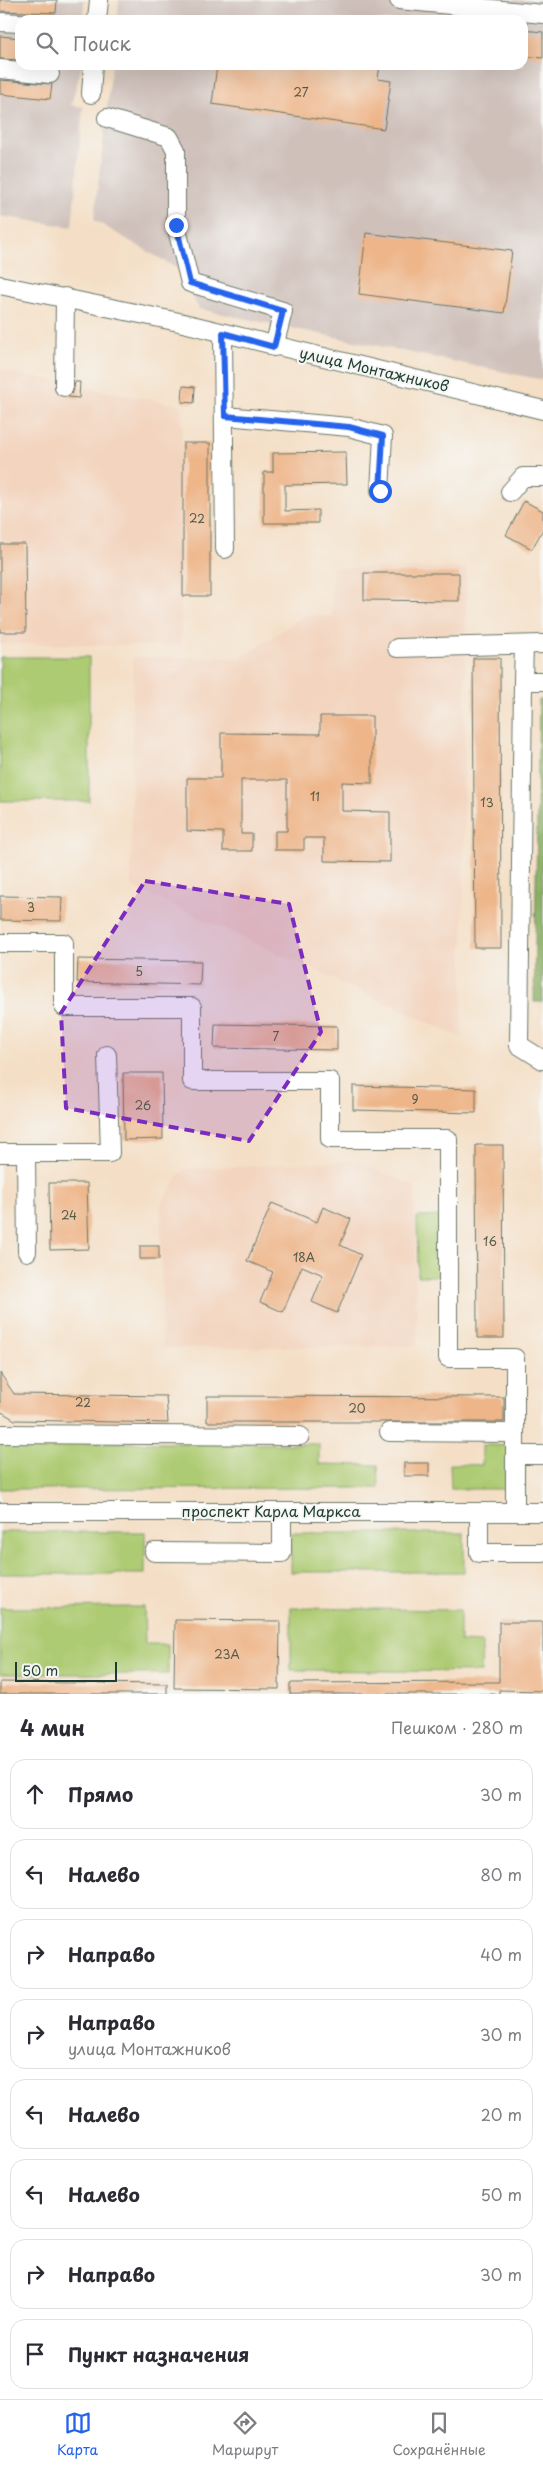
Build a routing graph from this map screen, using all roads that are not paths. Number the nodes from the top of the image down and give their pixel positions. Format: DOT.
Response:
graph roads {
  1 [pos="99,0"];
  2 [pos="399,0"];
  3 [pos="543,14"];
  4 [pos="98,15"];
  5 [pos="0,22"];
  6 [pos="15,23"];
  7 [pos="0,69"];
  8 [pos="93,70"];
  9 [pos="50,74"];
  10 [pos="91,94"];
  11 [pos="107,118"];
  12 [pos="0,285"];
  13 [pos="65,297"];
  14 [pos="223,333"];
  15 [pos="274,347"];
  16 [pos="64,387"];
  17 [pos="543,410"];
  18 [pos="225,416"];
  19 [pos="543,477"];
  20 [pos="380,491"];
  21 [pos="510,492"];
  22 [pos="226,548"];
  23 [pos="543,644"];
  24 [pos="524,645"];
  25 [pos="398,648"];
  26 [pos="543,681"];
  27 [pos="523,682"];
  28 [pos="0,943"];
  29 [pos="107,1055"];
  30 [pos="543,1060"];
  31 [pos="0,1153"];
  32 [pos="26,1153"];
  33 [pos="27,1252"];
  34 [pos="389,1432"];
  35 [pos="514,1433"];
  36 [pos="0,1434"];
  37 [pos="300,1436"];
  38 [pos="515,1455"];
  39 [pos="543,1456"];
  40 [pos="0,1512"];
  41 [pos="282,1512"];
  42 [pos="479,1512"];
  43 [pos="515,1512"];
  44 [pos="543,1512"];
  45 [pos="154,1552"];
  46 [pos="543,1553"];
  1 -- 4 [label="street"];
  2 -- 3 [label="street"];
  5 -- 6 [label="street"];
  7 -- 9 [label="street"];
  8 -- 10 [label="street"];
  11 -- 15 [label="street"];
  12 -- 13 [label="street, улица Монтажников"];
  13 -- 14 [label="street, улица Монтажников"];
  13 -- 16 [label="street"];
  14 -- 15 [label="street, улица Монтажников"];
  14 -- 18 [label="street"];
  15 -- 17 [label="street, улица Монтажников"];
  18 -- 20 [label="street"];
  18 -- 22 [label="street"];
  19 -- 21 [label="street"];
  23 -- 24 [label="street"];
  24 -- 25 [label="street"];
  24 -- 27 [label="street"];
  26 -- 27 [label="street"];
  27 -- 30 [label="street"];
  28 -- 35 [label="street"];
  29 -- 32 [label="street"];
  31 -- 32 [label="street"];
  32 -- 33 [label="street"];
  34 -- 35 [label="street"];
  35 -- 38 [label="street"];
  36 -- 37 [label="street"];
  38 -- 39 [label="street"];
  38 -- 43 [label="street"];
  40 -- 41 [label="street, проспект Карла Маркса"];
  41 -- 42 [label="street, проспект Карла Маркса"];
  41 -- 45 [label="street"];
  42 -- 43 [label="street, проспект Карла Маркса"];
  42 -- 46 [label="street"];
  43 -- 44 [label="street, проспект Карла Маркса"];
}
